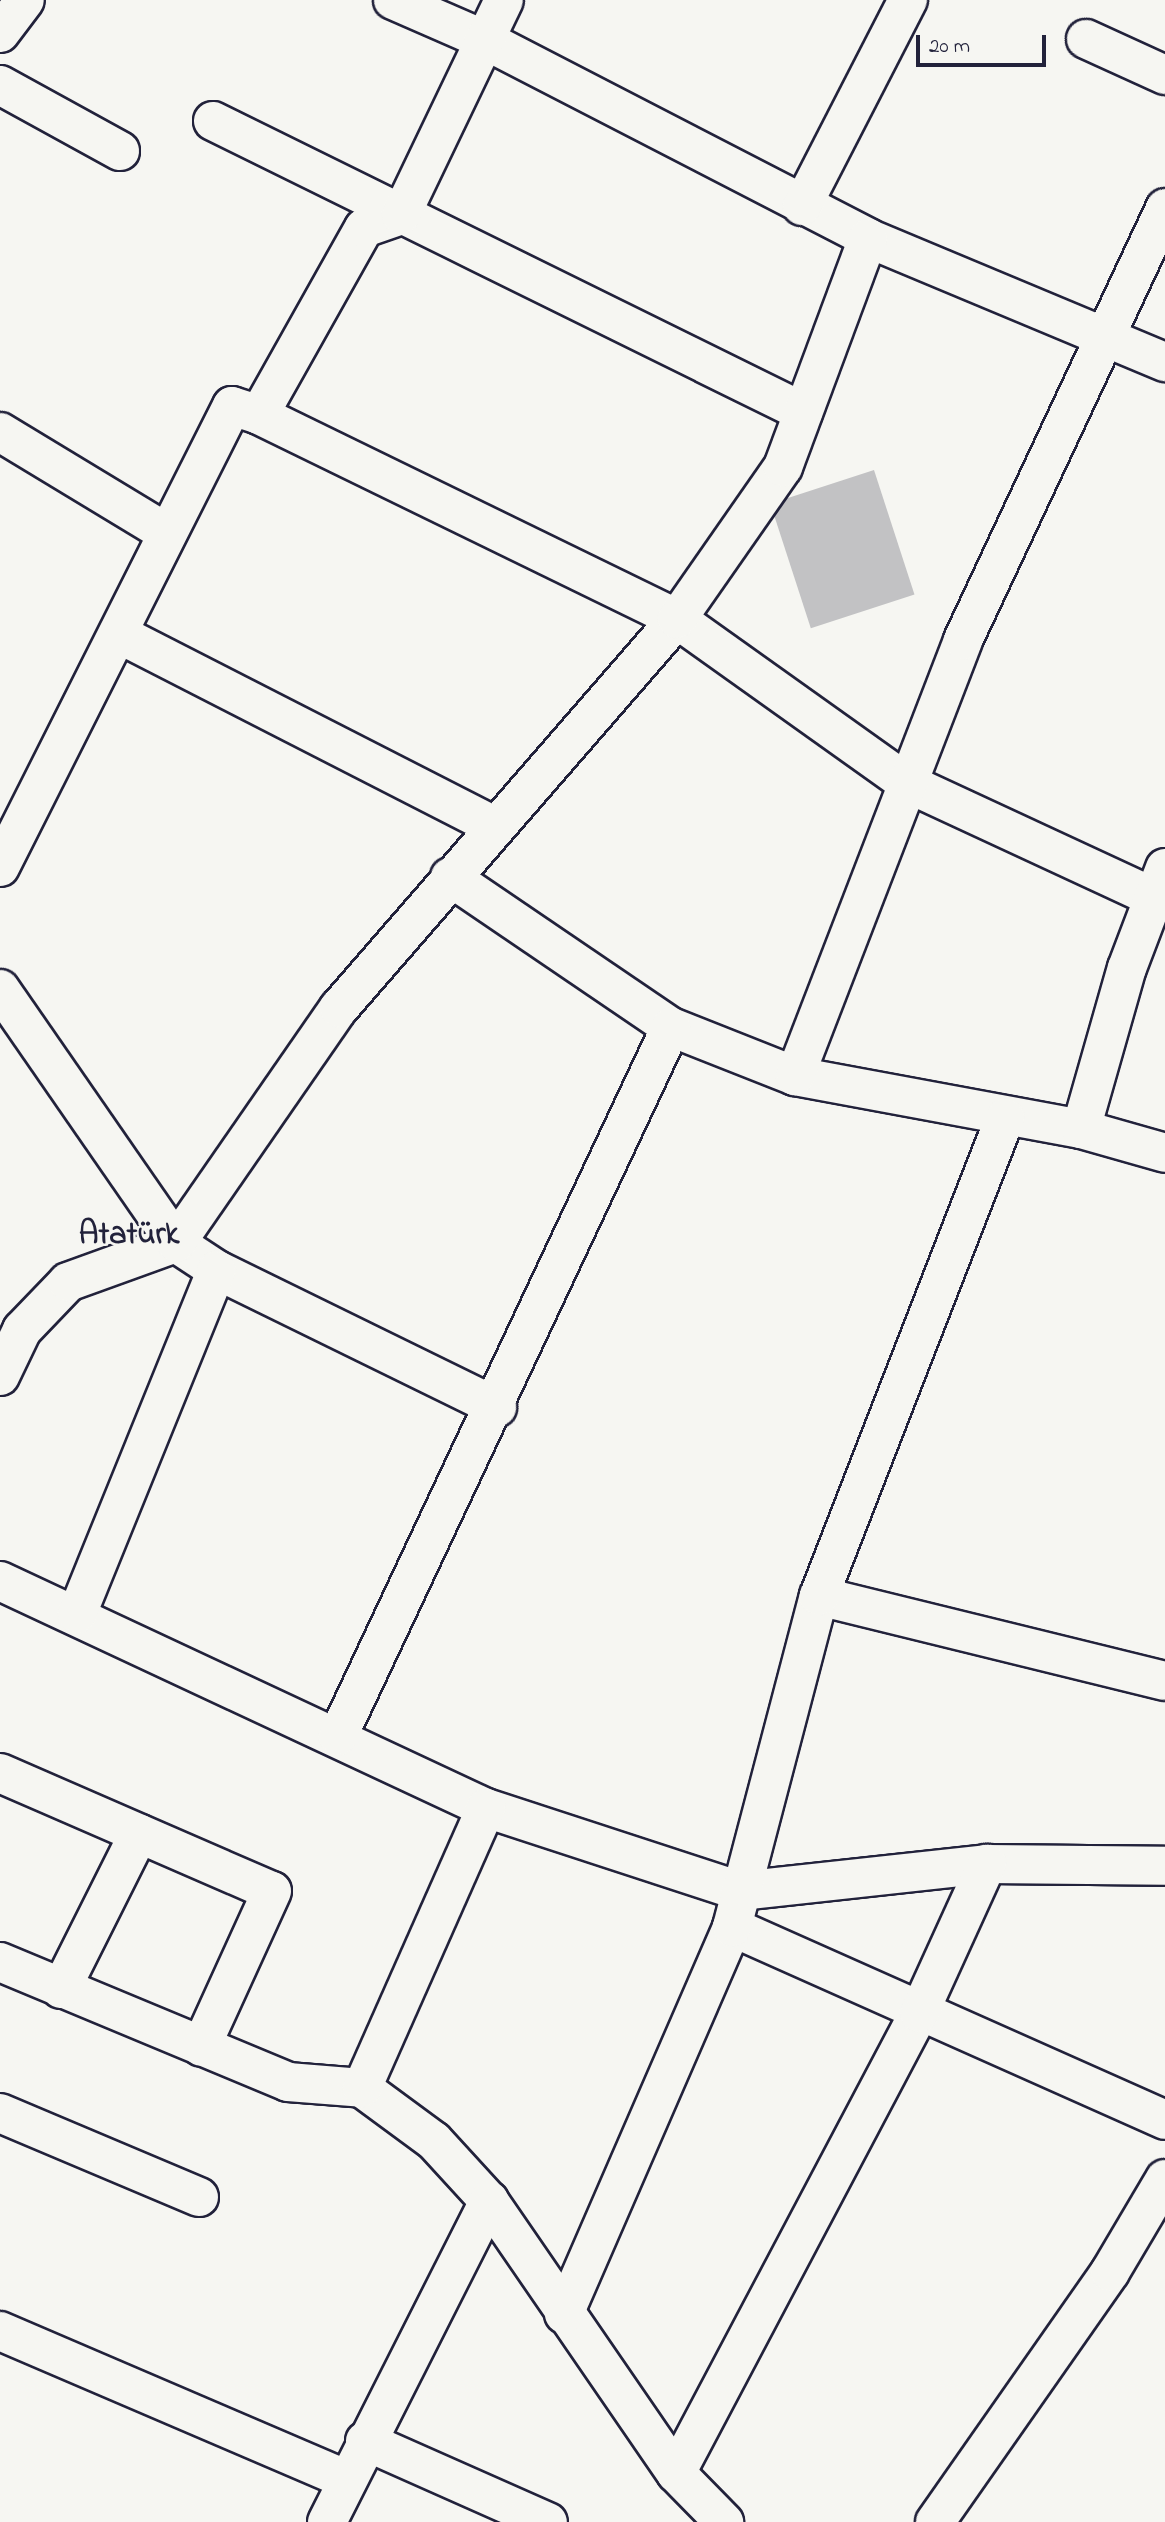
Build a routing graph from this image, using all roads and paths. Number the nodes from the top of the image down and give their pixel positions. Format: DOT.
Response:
graph roads {
  1 [pos="25,0"];
  2 [pos="393,0"];
  3 [pos="504,0"];
  4 [pos="908,0"];
  5 [pos="0,33"];
  6 [pos="1086,39"];
  7 [pos="485,40"];
  8 [pos="1165,75"];
  9 [pos="0,85"];
  10 [pos="213,121"];
  11 [pos="120,151"];
  12 [pos="802,206"];
  13 [pos="1165,208"];
  14 [pos="401,215"];
  15 [pos="868,238"];
  16 [pos="1103,335"];
  17 [pos="1165,362"];
  18 [pos="803,412"];
  19 [pos="259,415"];
  20 [pos="0,432"];
  21 [pos="165,532"];
  22 [pos="677,619"];
  23 [pos="119,634"];
  24 [pos="907,783"];
  25 [pos="492,825"];
  26 [pos="0,867"];
  27 [pos="450,877"];
  28 [pos="1159,882"];
  29 [pos="0,989"];
  30 [pos="671,1027"];
  31 [pos="795,1076"];
  32 [pos="1005,1118"];
  33 [pos="1081,1129"];
  34 [pos="1165,1153"];
  35 [pos="176,1243"];
  36 [pos="217,1270"];
  37 [pos="0,1376"];
  38 [pos="498,1407"];
  39 [pos="0,1581"];
  40 [pos="819,1596"];
  41 [pos="77,1614"];
  42 [pos="1165,1681"];
  43 [pos="338,1736"];
  44 [pos="0,1773"];
  45 [pos="486,1808"];
  46 [pos="139,1833"];
  47 [pos="987,1864"];
  48 [pos="1165,1866"];
  49 [pos="736,1909"];
  50 [pos="0,1962"];
  51 [pos="61,1989"];
  52 [pos="919,2013"];
  53 [pos="201,2047"];
  54 [pos="362,2088"];
  55 [pos="0,2113"];
  56 [pos="1165,2120"];
  57 [pos="1165,2179"];
  58 [pos="199,2197"];
  59 [pos="489,2201"];
  60 [pos="564,2314"];
  61 [pos="0,2331"];
  62 [pos="365,2441"];
  63 [pos="676,2473"];
  64 [pos="346,2479"];
  65 [pos="327,2522"];
  66 [pos="548,2522"];
  67 [pos="724,2522"];
  68 [pos="935,2522"];
  1 -- 5 [label="street"];
  2 -- 7 [label="street"];
  3 -- 7 [label="street"];
  4 -- 12 [label="street"];
  6 -- 8 [label="street"];
  7 -- 12 [label="street"];
  7 -- 14 [label="street"];
  9 -- 11 [label="street"];
  10 -- 14 [label="street"];
  12 -- 15 [label="street"];
  13 -- 16 [label="street"];
  14 -- 18 [label="street"];
  14 -- 19 [label="street"];
  15 -- 16 [label="street"];
  15 -- 18 [label="street"];
  16 -- 17 [label="street"];
  16 -- 24 [label="street"];
  18 -- 22 [label="street"];
  19 -- 21 [label="street"];
  19 -- 22 [label="street"];
  20 -- 21 [label="street"];
  21 -- 23 [label="street"];
  22 -- 24 [label="street"];
  22 -- 25 [label="street"];
  23 -- 25 [label="street"];
  23 -- 26 [label="street"];
  24 -- 28 [label="street"];
  24 -- 31 [label="street"];
  25 -- 27 [label="street"];
  27 -- 30 [label="street"];
  27 -- 35 [label="street"];
  28 -- 33 [label="street"];
  29 -- 35 [label="street"];
  30 -- 31 [label="street"];
  30 -- 38 [label="street"];
  31 -- 32 [label="street"];
  32 -- 33 [label="street"];
  32 -- 40 [label="street"];
  33 -- 34 [label="street"];
  35 -- 36 [label="street"];
  35 -- 37 [label="street"];
  36 -- 38 [label="street"];
  36 -- 41 [label="street"];
  38 -- 43 [label="street"];
  39 -- 41 [label="street"];
  40 -- 42 [label="street"];
  40 -- 49 [label="street"];
  41 -- 43 [label="street"];
  43 -- 45 [label="street"];
  44 -- 46 [label="street"];
  45 -- 49 [label="street"];
  45 -- 54 [label="street"];
  46 -- 51 [label="street"];
  46 -- 53 [label="street"];
  47 -- 48 [label="street"];
  47 -- 49 [label="street"];
  47 -- 52 [label="street"];
  49 -- 52 [label="street"];
  49 -- 60 [label="street"];
  50 -- 51 [label="street"];
  51 -- 53 [label="street"];
  52 -- 56 [label="street"];
  52 -- 63 [label="street"];
  53 -- 54 [label="street"];
  54 -- 59 [label="street"];
  55 -- 58 [label="street"];
  57 -- 68 [label="street"];
  59 -- 60 [label="street"];
  59 -- 62 [label="street"];
  60 -- 63 [label="street"];
  61 -- 64 [label="street"];
  62 -- 64 [label="street"];
  62 -- 66 [label="street"];
  63 -- 67 [label="street"];
  64 -- 65 [label="street"];
}
